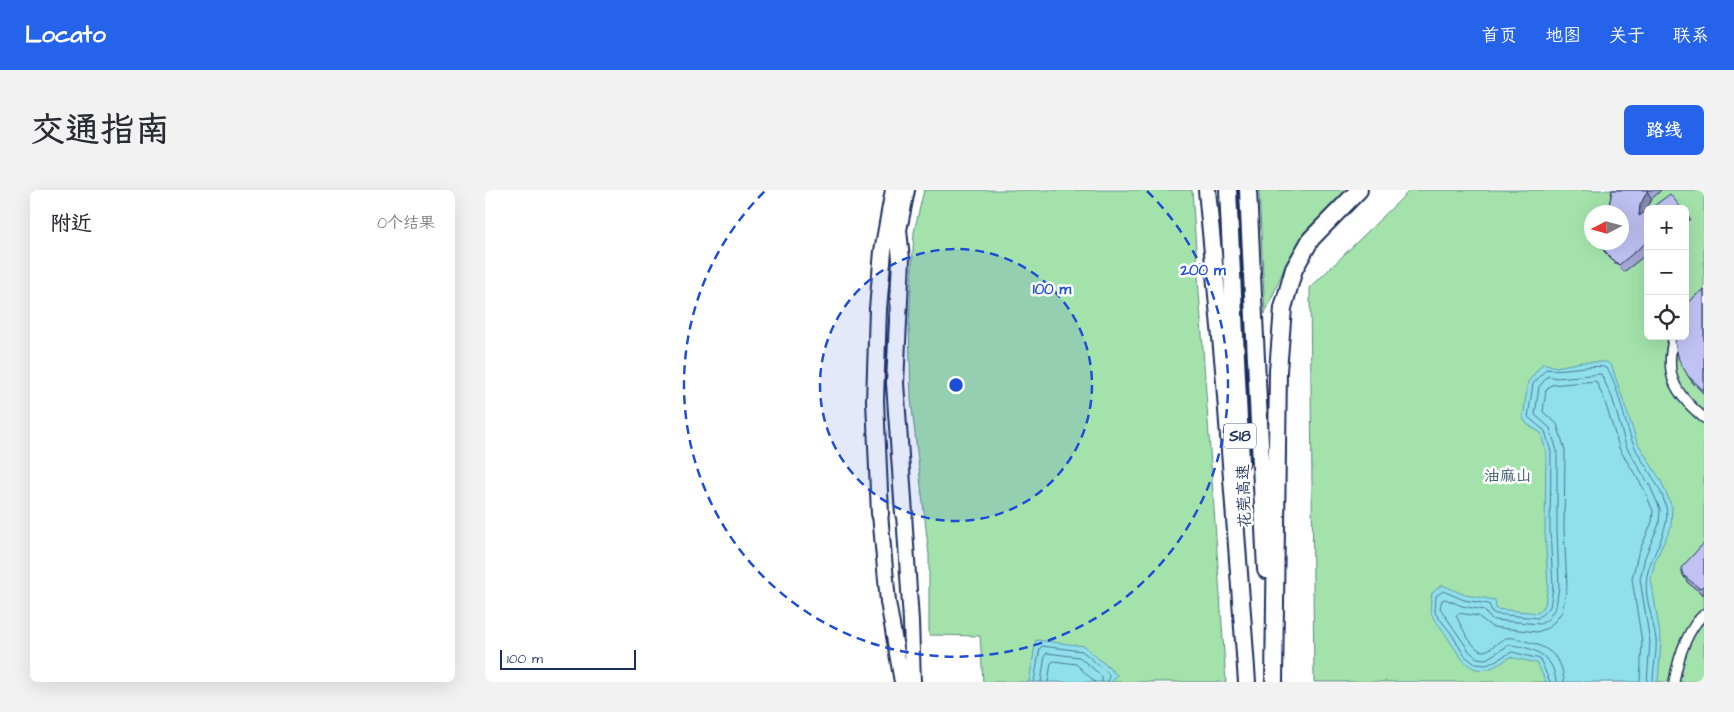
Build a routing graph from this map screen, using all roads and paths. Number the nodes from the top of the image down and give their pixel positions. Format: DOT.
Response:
graph roads {
  1 [pos="894,190"];
  2 [pos="906,190"];
  3 [pos="1207,190"];
  4 [pos="1228,190"];
  5 [pos="1248,190"];
  6 [pos="1359,190"];
  7 [pos="1673,340"];
  8 [pos="1704,418"];
  9 [pos="880,514"];
  10 [pos="904,514"];
  11 [pos="1704,614"];
  12 [pos="895,643"];
  13 [pos="895,682"];
  14 [pos="910,682"];
  15 [pos="1249,682"];
  16 [pos="1272,682"];
  17 [pos="1674,682"];
  1 -- 9 [label="highway"];
  2 -- 10 [label="highway"];
  3 -- 15 [label="highway"];
  4 -- 15 [label="highway, 花莞高速 / S18"];
  5 -- 16 [label="highway, 花莞高速 / S18"];
  6 -- 16 [label="highway"];
  7 -- 8 [label="street"];
  9 -- 12 [label="main road"];
  10 -- 14 [label="main road"];
  11 -- 17 [label="street"];
  12 -- 13 [label="main road"];
  12 -- 14 [label="main road"];
}
